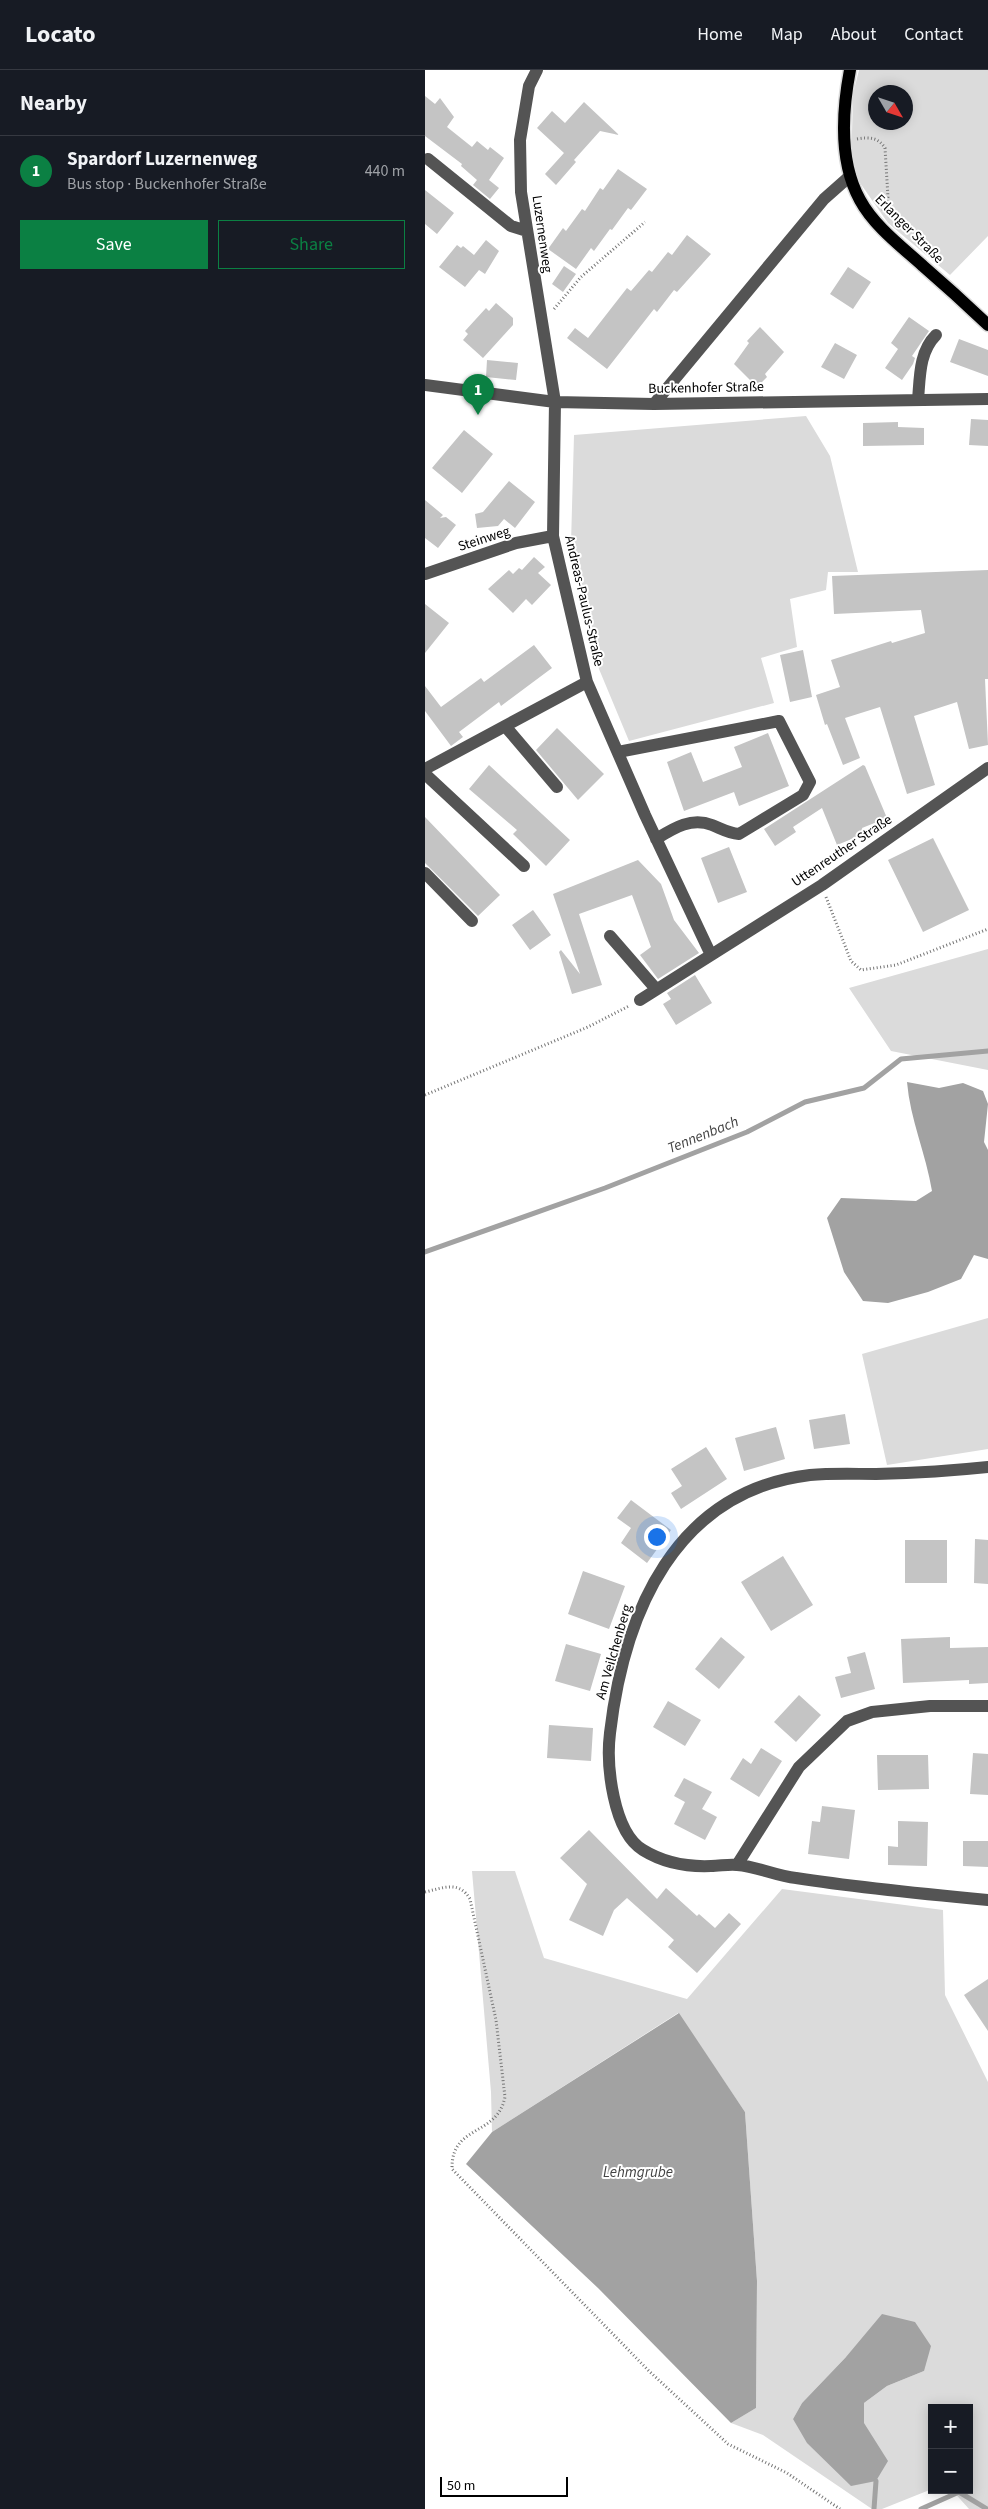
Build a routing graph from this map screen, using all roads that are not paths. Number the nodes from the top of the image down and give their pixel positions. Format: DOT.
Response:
graph roads {
  1 [pos="537,70"];
  2 [pos="850,70"];
  3 [pos="428,160"];
  4 [pos="850,176"];
  5 [pos="527,231"];
  6 [pos="988,325"];
  7 [pos="936,335"];
  8 [pos="425,385"];
  9 [pos="988,399"];
  10 [pos="918,400"];
  11 [pos="555,402"];
  12 [pos="654,404"];
  13 [pos="553,536"];
  14 [pos="425,574"];
  15 [pos="587,682"];
  16 [pos="505,726"];
  17 [pos="618,752"];
  18 [pos="988,768"];
  19 [pos="425,769"];
  20 [pos="425,774"];
  21 [pos="557,787"];
  22 [pos="656,839"];
  23 [pos="524,866"];
  24 [pos="425,873"];
  25 [pos="472,921"];
  26 [pos="610,936"];
  27 [pos="711,955"];
  28 [pos="656,990"];
  29 [pos="641,1000"];
  30 [pos="988,1467"];
  31 [pos="988,1706"];
  32 [pos="737,1864"];
  33 [pos="988,1900"];
  1 -- 5 [label="street, Luzernenweg"];
  2 -- 4 [label="main road, Erlanger Straße"];
  3 -- 5 [label="street"];
  4 -- 6 [label="main road, Erlanger Straße"];
  4 -- 12 [label="street"];
  5 -- 11 [label="street, Luzernenweg"];
  7 -- 10 [label="street"];
  8 -- 11 [label="street, Buckenhofer Straße"];
  9 -- 10 [label="street, Buckenhofer Straße"];
  10 -- 12 [label="street, Buckenhofer Straße"];
  11 -- 12 [label="street, Buckenhofer Straße"];
  11 -- 13 [label="street, Andreas-Paulus-Straße"];
  13 -- 14 [label="street, Steinweg"];
  13 -- 15 [label="street, Andreas-Paulus-Straße"];
  15 -- 16 [label="street, Andreas-Paulus-Straße"];
  15 -- 17 [label="street"];
  16 -- 19 [label="street, Andreas-Paulus-Straße"];
  16 -- 21 [label="street"];
  17 -- 22 [label="street"];
  17 -- 22 [label="street"];
  18 -- 27 [label="street, Uttenreuther Straße"];
  20 -- 23 [label="street"];
  22 -- 27 [label="street"];
  24 -- 25 [label="street"];
  26 -- 28 [label="street"];
  27 -- 28 [label="street, Uttenreuther Straße"];
  28 -- 29 [label="street, Uttenreuther Straße"];
  30 -- 32 [label="street, Am Veilchenberg"];
  31 -- 32 [label="street"];
  32 -- 33 [label="street, Am Veilchenberg"];
}
